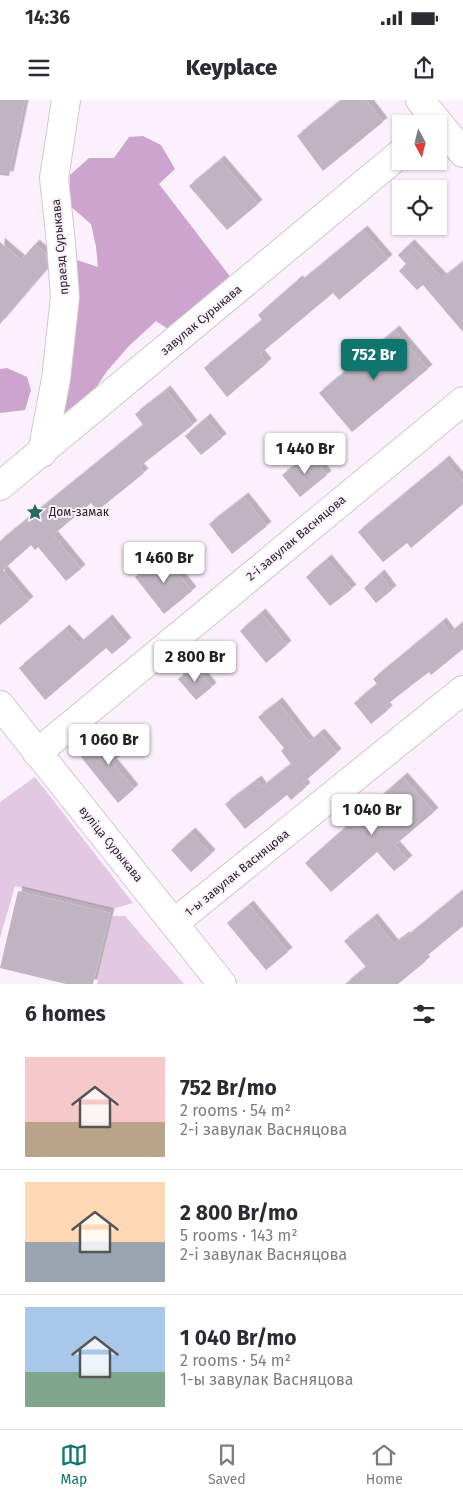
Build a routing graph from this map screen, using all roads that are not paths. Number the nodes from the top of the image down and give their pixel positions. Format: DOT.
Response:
graph roads {
  1 [pos="66,100"];
  2 [pos="420,100"];
  3 [pos="432,115"];
  4 [pos="448,135"];
  5 [pos="463,153"];
  6 [pos="392,160"];
  7 [pos="463,401"];
  8 [pos="42,452"];
  9 [pos="0,486"];
  10 [pos="463,690"];
  11 [pos="0,705"];
  12 [pos="37,753"];
  13 [pos="174,923"];
  14 [pos="222,984"];
  1 -- 8 [label="street, праезд Сурыкава"];
  2 -- 3 [label="street"];
  4 -- 5 [label="street"];
  6 -- 8 [label="street, завулак Сурыкава"];
  7 -- 12 [label="street, 2-і завулак Васняцова"];
  8 -- 9 [label="street, завулак Сурыкава"];
  10 -- 13 [label="street, 1-ы завулак Васняцова"];
  11 -- 12 [label="street, вуліца Сурыкава"];
  12 -- 13 [label="street, вуліца Сурыкава"];
  13 -- 14 [label="street, вуліца Сурыкава"];
}
